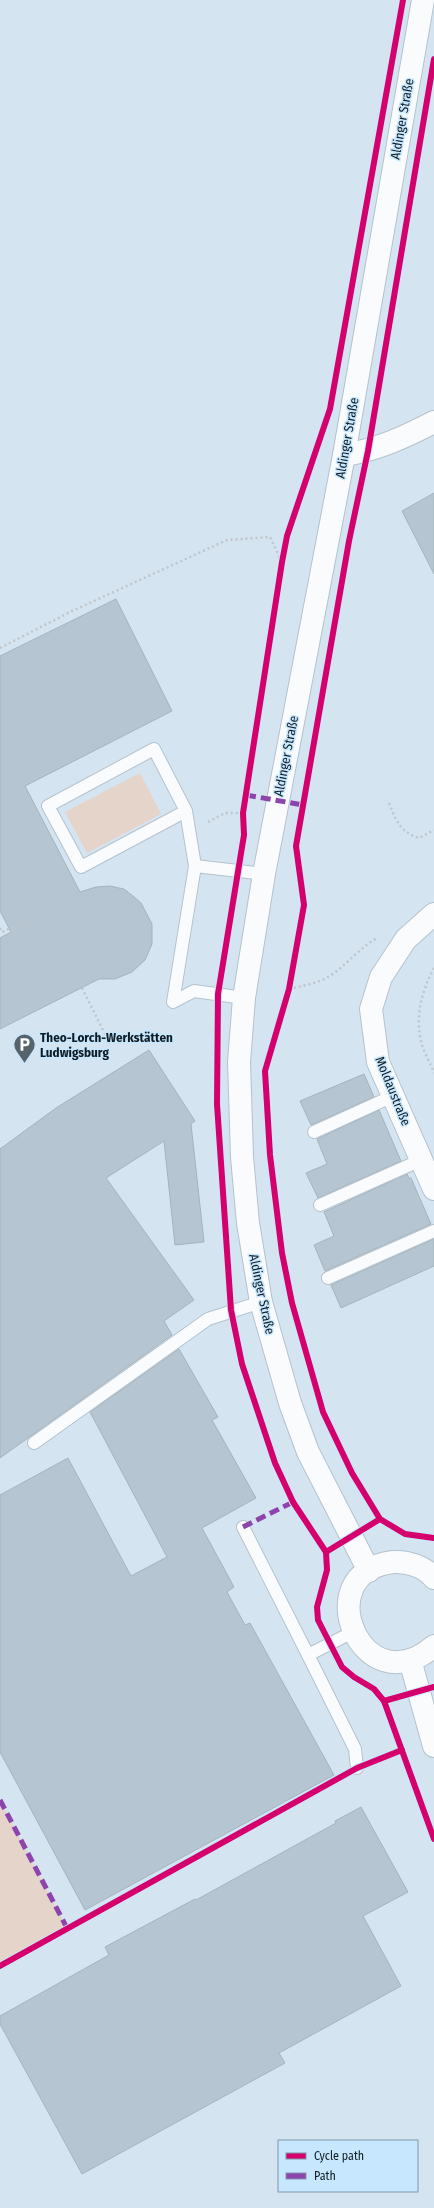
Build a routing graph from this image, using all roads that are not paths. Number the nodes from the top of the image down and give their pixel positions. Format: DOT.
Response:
graph roads {
  1 [pos="423,0"];
  2 [pos="434,422"];
  3 [pos="344,455"];
  4 [pos="186,811"];
  5 [pos="194,866"];
  6 [pos="264,874"];
  7 [pos="434,914"];
  8 [pos="244,998"];
  9 [pos="393,1096"];
  10 [pos="314,1132"];
  11 [pos="421,1160"];
  12 [pos="434,1188"];
  13 [pos="320,1205"];
  14 [pos="434,1231"];
  15 [pos="328,1278"];
  16 [pos="261,1302"];
  17 [pos="34,1443"];
  18 [pos="243,1527"];
  19 [pos="369,1571"];
  20 [pos="434,1578"];
  21 [pos="353,1632"];
  22 [pos="434,1646"];
  23 [pos="308,1655"];
  24 [pos="410,1660"];
  25 [pos="434,1746"];
  26 [pos="357,1768"];
  1 -- 3 [label="main road, Aldinger Straße"];
  2 -- 3 [label="main road"];
  3 -- 6 [label="main road, Aldinger Straße"];
  4 -- 4 [label="lane"];
  4 -- 5 [label="lane"];
  5 -- 6 [label="lane"];
  5 -- 8 [label="lane"];
  6 -- 8 [label="main road, Aldinger Straße"];
  7 -- 9 [label="main road, Moldaustraße"];
  8 -- 16 [label="main road, Aldinger Straße"];
  9 -- 10 [label="lane"];
  9 -- 11 [label="main road, Moldaustraße"];
  11 -- 12 [label="main road, Moldaustraße"];
  11 -- 13 [label="lane"];
  14 -- 15 [label="lane"];
  16 -- 17 [label="lane"];
  16 -- 19 [label="main road, Aldinger Straße"];
  18 -- 23 [label="lane"];
  19 -- 20 [label="main road"];
  19 -- 21 [label="main road"];
  21 -- 23 [label="lane"];
  21 -- 24 [label="main road"];
  22 -- 24 [label="main road"];
  23 -- 26 [label="lane"];
  24 -- 25 [label="main road"];
}
